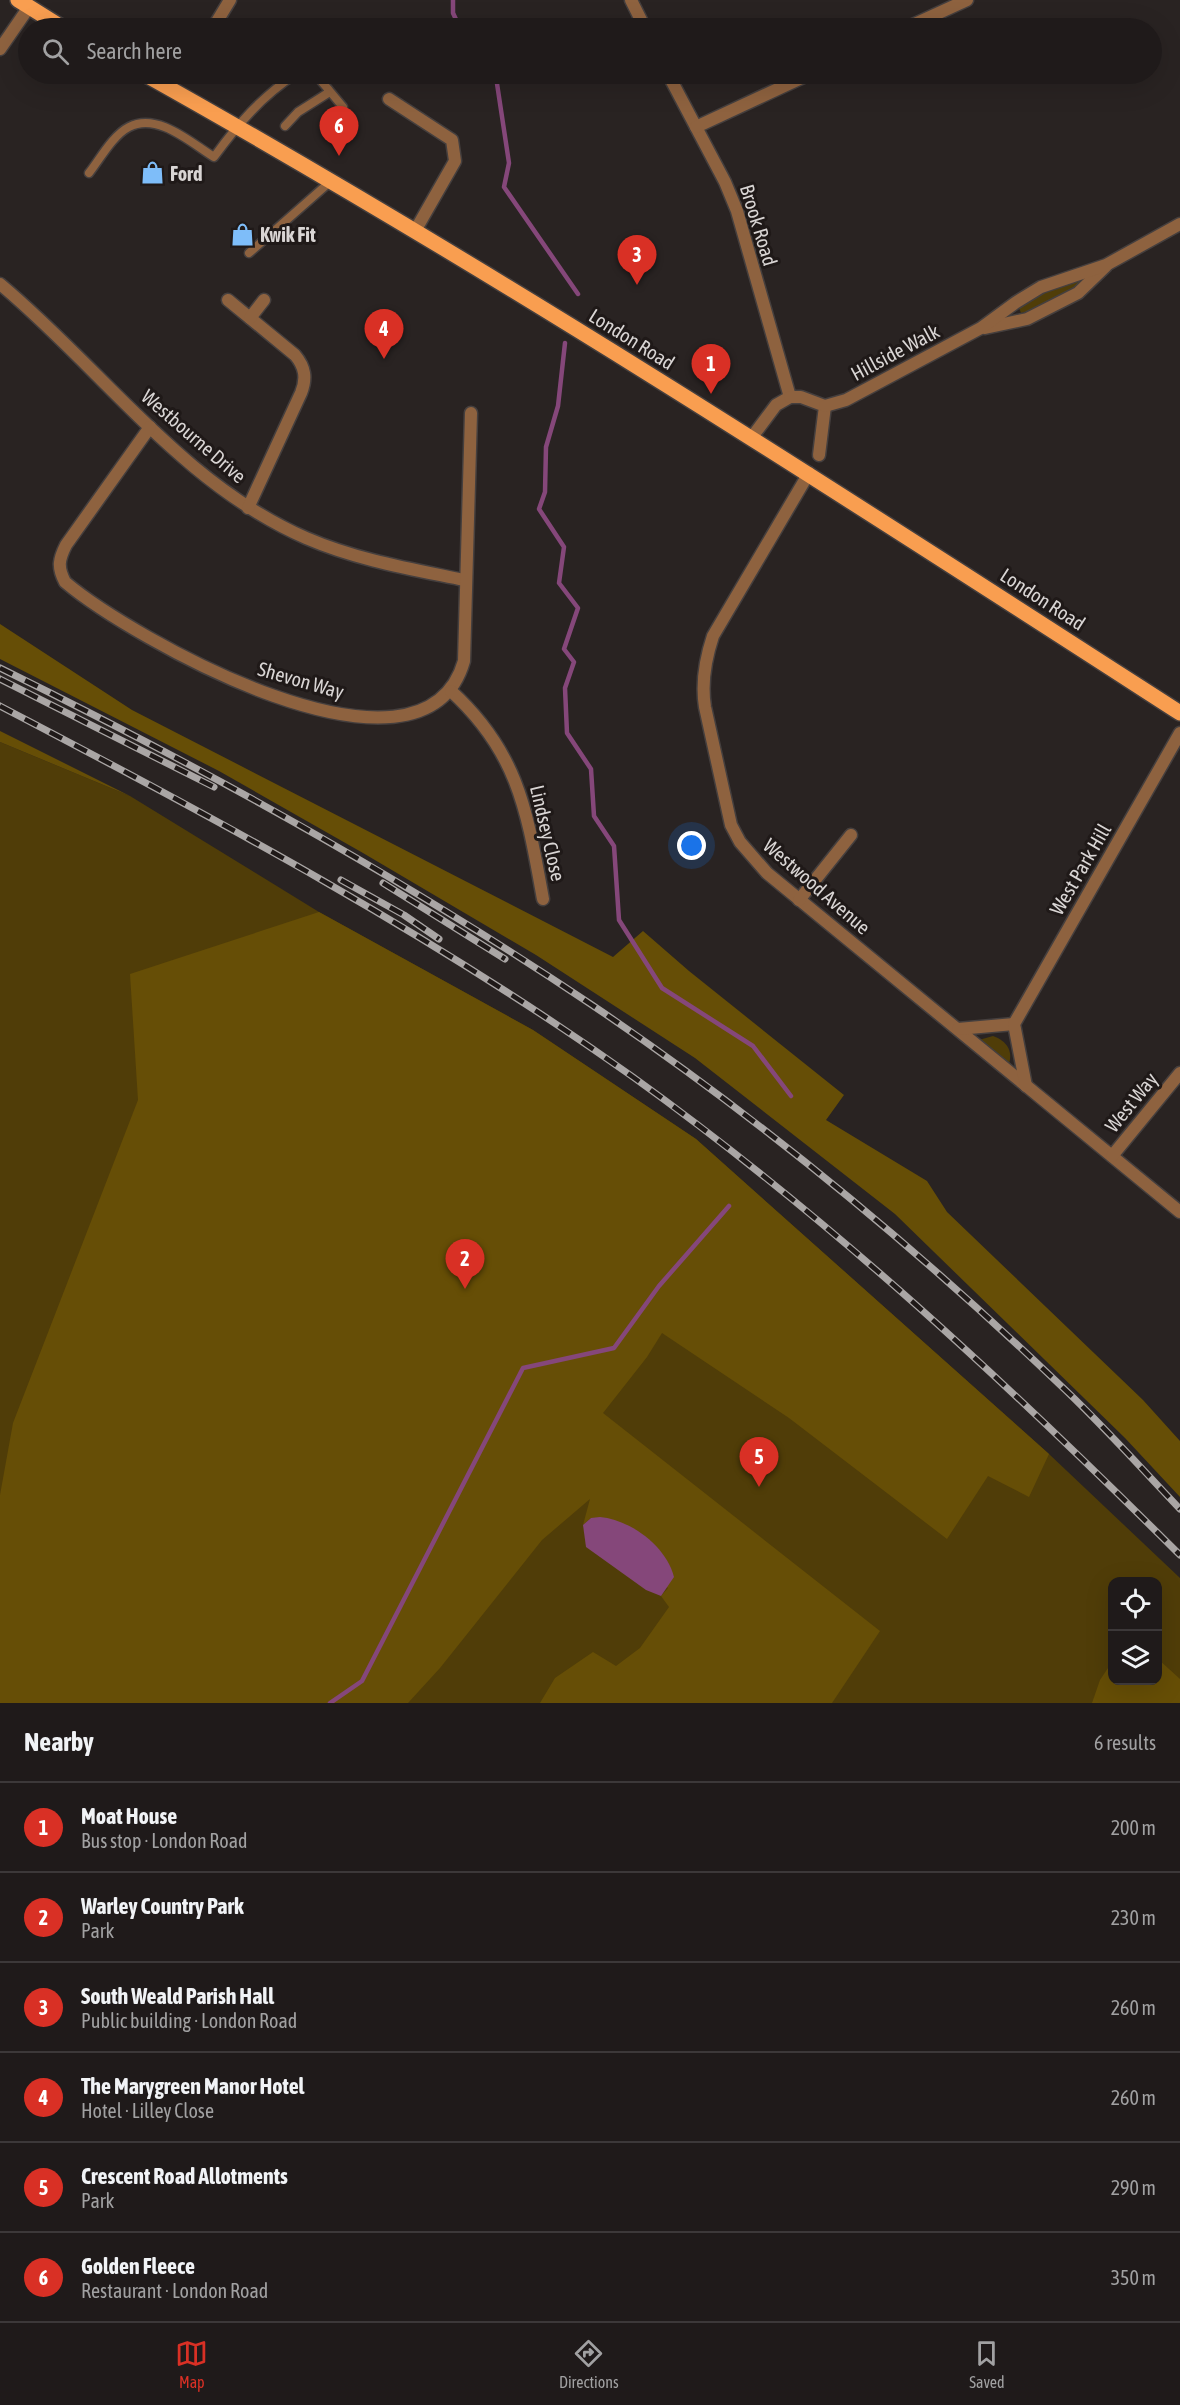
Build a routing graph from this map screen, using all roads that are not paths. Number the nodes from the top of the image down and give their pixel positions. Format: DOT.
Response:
graph roads {
  1 [pos="631,0"];
  2 [pos="967,0"];
  3 [pos="225,1"];
  4 [pos="28,2"];
  5 [pos="18,18"];
  6 [pos="50,18"];
  7 [pos="217,18"];
  8 [pos="640,18"];
  9 [pos="928,18"];
  10 [pos="18,19"];
  11 [pos="0,49"];
  12 [pos="162,84"];
  13 [pos="280,84"];
  14 [pos="324,84"];
  15 [pos="673,84"];
  16 [pos="788,84"];
  17 [pos="328,89"];
  18 [pos="389,99"];
  19 [pos="343,107"];
  20 [pos="237,126"];
  21 [pos="285,126"];
  22 [pos="696,127"];
  23 [pos="89,173"];
  24 [pos="331,182"];
  25 [pos="1180,224"];
  26 [pos="414,231"];
  27 [pos="249,253"];
  28 [pos="1106,265"];
  29 [pos="0,284"];
  30 [pos="228,300"];
  31 [pos="264,300"];
  32 [pos="250,318"];
  33 [pos="981,328"];
  34 [pos="790,397"];
  35 [pos="825,406"];
  36 [pos="471,413"];
  37 [pos="150,427"];
  38 [pos="752,437"];
  39 [pos="819,455"];
  40 [pos="809,473"];
  41 [pos="248,508"];
  42 [pos="464,580"];
  43 [pos="450,691"];
  44 [pos="1180,713"];
  45 [pos="1180,733"];
  46 [pos="851,835"];
  47 [pos="543,899"];
  48 [pos="799,900"];
  49 [pos="1014,1024"];
  50 [pos="957,1029"];
  51 [pos="1180,1073"];
  52 [pos="1026,1086"];
  53 [pos="1112,1156"];
  54 [pos="1180,1212"];
  1 -- 8 [label="street"];
  2 -- 9 [label="street"];
  3 -- 7 [label="street"];
  4 -- 5 [label="street"];
  4 -- 6 [label="main road"];
  10 -- 11 [label="street"];
  12 -- 20 [label="main road, London Road"];
  13 -- 20 [label="lane"];
  14 -- 17 [label="lane"];
  15 -- 22 [label="street, Brook Road"];
  16 -- 22 [label="street"];
  17 -- 19 [label="lane"];
  17 -- 21 [label="lane"];
  18 -- 26 [label="street"];
  20 -- 23 [label="lane"];
  20 -- 24 [label="main road, London Road"];
  22 -- 34 [label="street, Brook Road"];
  24 -- 26 [label="main road, London Road"];
  24 -- 27 [label="lane"];
  25 -- 28 [label="street, Hillside Walk"];
  26 -- 38 [label="main road, London Road"];
  28 -- 33 [label="street, Hillside Walk"];
  28 -- 33 [label="street, Hillside Walk"];
  29 -- 37 [label="street, Westbourne Drive"];
  30 -- 32 [label="street"];
  31 -- 32 [label="street"];
  32 -- 41 [label="street"];
  33 -- 35 [label="street, Hillside Walk"];
  34 -- 35 [label="street"];
  34 -- 38 [label="street"];
  35 -- 39 [label="street"];
  36 -- 42 [label="street"];
  37 -- 41 [label="street, Westbourne Drive"];
  37 -- 43 [label="street, Shevon Way"];
  38 -- 40 [label="main road, London Road"];
  40 -- 44 [label="main road, London Road"];
  40 -- 48 [label="street, Westwood Avenue"];
  41 -- 42 [label="street, Westbourne Drive"];
  42 -- 43 [label="street"];
  43 -- 47 [label="street, Lindsey Close"];
  45 -- 49 [label="street, West Park Hill"];
  46 -- 48 [label="street"];
  48 -- 50 [label="street, Westwood Avenue"];
  49 -- 50 [label="street"];
  49 -- 52 [label="street"];
  50 -- 52 [label="street, Westwood Avenue"];
  51 -- 53 [label="street, West Way"];
  52 -- 53 [label="street, Westwood Avenue"];
  53 -- 54 [label="street, Westwood Avenue"];
}
